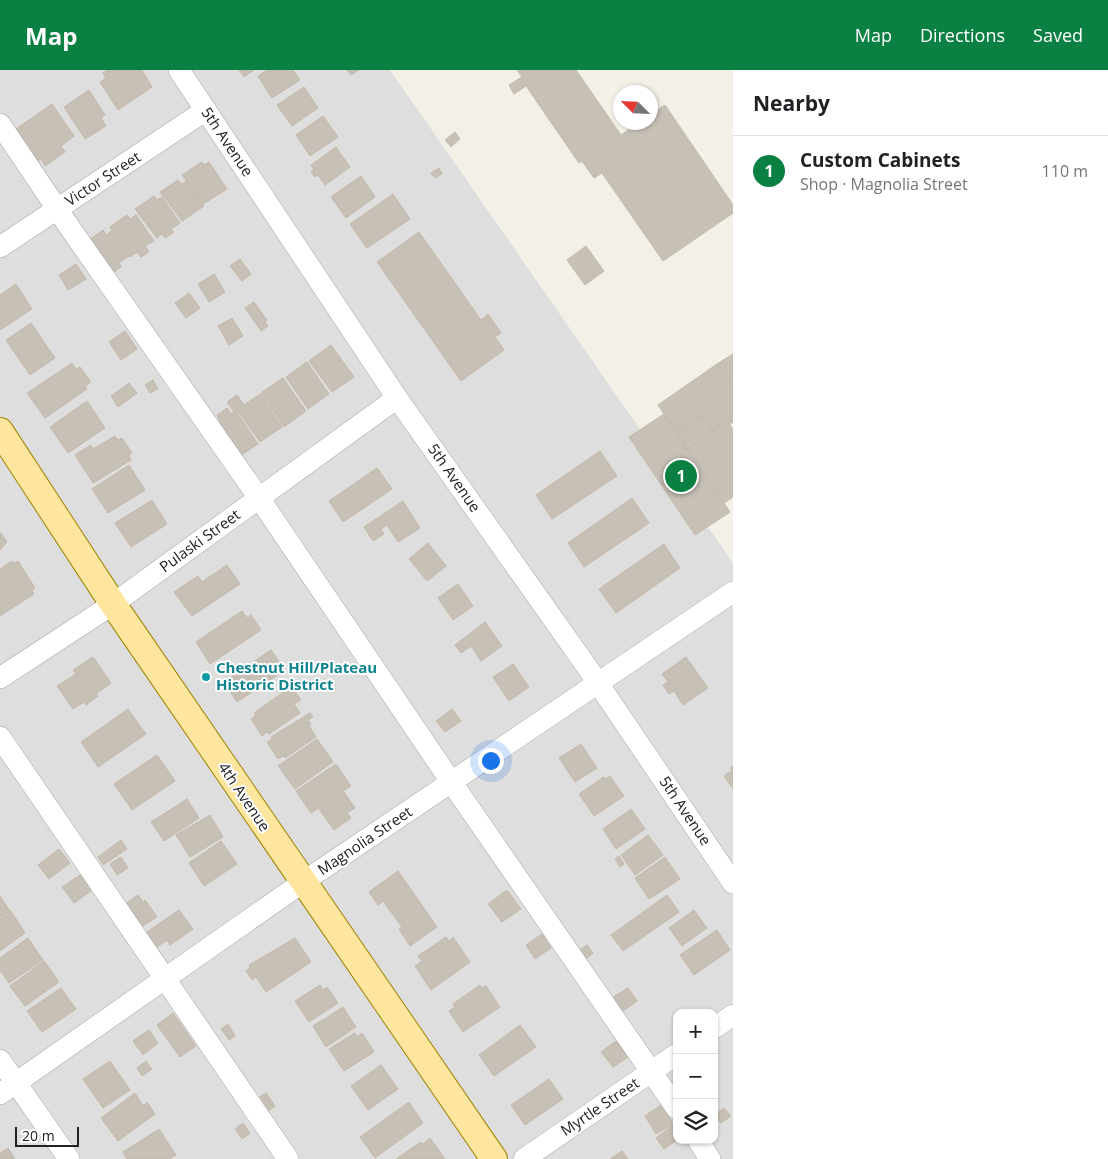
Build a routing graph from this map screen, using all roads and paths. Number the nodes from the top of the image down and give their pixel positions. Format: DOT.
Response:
graph roads {
  1 [pos="179,70"];
  2 [pos="206,110"];
  3 [pos="0,124"];
  4 [pos="58,208"];
  5 [pos="0,247"];
  6 [pos="397,398"];
  7 [pos="0,431"];
  8 [pos="259,498"];
  9 [pos="733,592"];
  10 [pos="113,604"];
  11 [pos="0,678"];
  12 [pos="599,684"];
  13 [pos="0,737"];
  14 [pos="452,783"];
  15 [pos="303,882"];
  16 [pos="733,883"];
  17 [pos="166,978"];
  18 [pos="733,1015"];
  19 [pos="718,1025"];
  20 [pos="673,1057"];
  21 [pos="0,1060"];
  22 [pos="652,1072"];
  23 [pos="8,1089"];
  24 [pos="673,1103"];
  25 [pos="701,1144"];
  26 [pos="69,1159"];
  27 [pos="288,1159"];
  28 [pos="494,1159"];
  29 [pos="524,1159"];
  30 [pos="710,1159"];
  1 -- 2 [label="street, 5th Avenue"];
  2 -- 4 [label="street, Victor Street"];
  2 -- 6 [label="street, 5th Avenue"];
  3 -- 4 [label="street"];
  4 -- 5 [label="street, Victor Street"];
  4 -- 8 [label="street"];
  6 -- 8 [label="street, Pulaski Street"];
  6 -- 12 [label="street, 5th Avenue"];
  7 -- 10 [label="main road, 4th Avenue"];
  8 -- 10 [label="street, Pulaski Street"];
  8 -- 14 [label="street"];
  9 -- 12 [label="street, Magnolia Street"];
  10 -- 11 [label="street, Pulaski Street"];
  10 -- 15 [label="main road, 4th Avenue"];
  12 -- 14 [label="street, Magnolia Street"];
  12 -- 16 [label="street, 5th Avenue"];
  13 -- 17 [label="street"];
  14 -- 15 [label="street, Magnolia Street"];
  14 -- 22 [label="street"];
  15 -- 17 [label="street, Magnolia Street"];
  15 -- 28 [label="main road, 4th Avenue"];
  17 -- 23 [label="street, Magnolia Street"];
  17 -- 27 [label="street"];
  18 -- 19 [label="street"];
  20 -- 22 [label="street, Myrtle Street"];
  21 -- 23 [label="street"];
  22 -- 24 [label="street"];
  22 -- 29 [label="street, Myrtle Street"];
  23 -- 26 [label="street"];
  25 -- 30 [label="street"];
}
